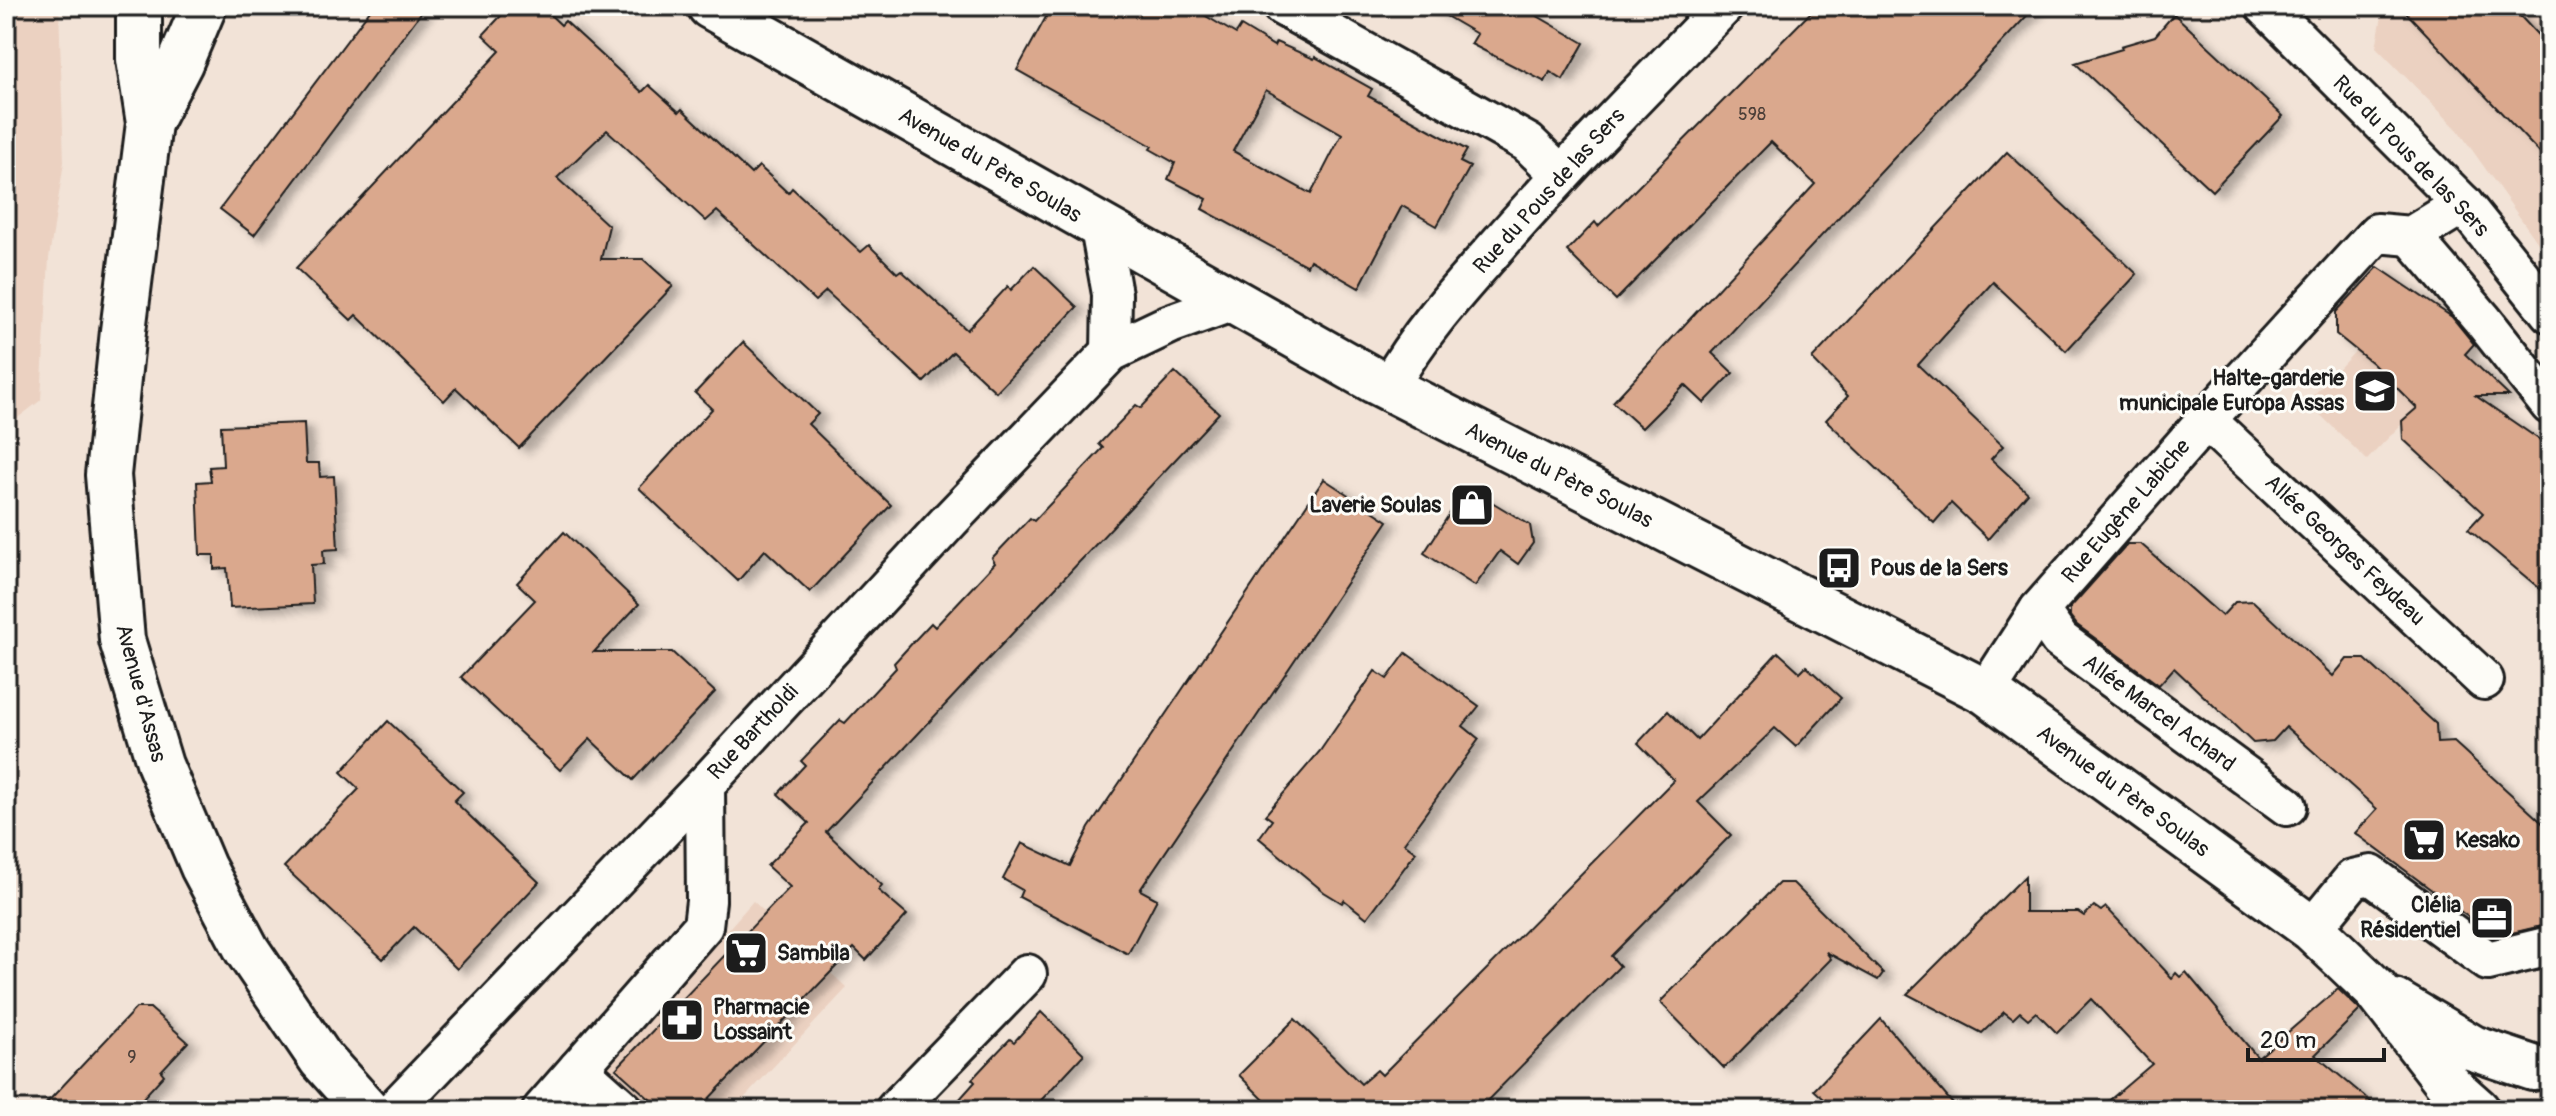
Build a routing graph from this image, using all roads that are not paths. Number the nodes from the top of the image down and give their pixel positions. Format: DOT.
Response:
graph roads {
  1 [pos="139,6"];
  2 [pos="204,6"];
  3 [pos="710,6"];
  4 [pos="1282,6"];
  5 [pos="1724,6"];
  6 [pos="2265,6"];
  7 [pos="149,123"];
  8 [pos="1560,174"];
  9 [pos="2463,204"];
  10 [pos="1100,228"];
  11 [pos="2411,236"];
  12 [pos="1231,302"];
  13 [pos="2550,313"];
  14 [pos="1111,352"];
  15 [pos="1388,388"];
  16 [pos="2550,405"];
  17 [pos="2206,420"];
  18 [pos="2039,610"];
  19 [pos="2484,680"];
  20 [pos="1986,692"];
  21 [pos="705,785"];
  22 [pos="2287,806"];
  23 [pos="2312,929"];
  24 [pos="2550,946"];
  25 [pos="1027,974"];
  26 [pos="2376,990"];
  27 [pos="2541,1064"];
  28 [pos="578,1069"];
  29 [pos="367,1110"];
  30 [pos="394,1110"];
  31 [pos="542,1110"];
  32 [pos="624,1110"];
  33 [pos="895,1110"];
  34 [pos="2477,1110"];
  35 [pos="2501,1110"];
  1 -- 7 [label="main road, Avenue d'Assas"];
  2 -- 7 [label="main road, Avenue d'Assas"];
  3 -- 10 [label="main road, Avenue du Père Soulas"];
  4 -- 8 [label="street"];
  5 -- 8 [label="street, Rue du Pous de las Sers"];
  6 -- 9 [label="street, Rue du Pous de las Sers"];
  7 -- 29 [label="main road, Avenue d'Assas"];
  8 -- 15 [label="street, Rue du Pous de las Sers"];
  9 -- 11 [label="street, Rue Eugène Labiche"];
  9 -- 13 [label="street, Rue du Pous de las Sers"];
  10 -- 12 [label="main road, Avenue du Père Soulas"];
  10 -- 14 [label="street"];
  11 -- 16 [label="street"];
  11 -- 17 [label="street, Rue Eugène Labiche"];
  12 -- 14 [label="street, Rue Bartholdi"];
  12 -- 15 [label="main road, Avenue du Père Soulas"];
  14 -- 21 [label="street, Rue Bartholdi"];
  15 -- 20 [label="main road, Avenue du Père Soulas"];
  17 -- 18 [label="street, Rue Eugène Labiche"];
  17 -- 19 [label="street, Allée Georges Feydeau"];
  18 -- 20 [label="street, Rue Eugène Labiche"];
  18 -- 22 [label="street, Allée Marcel Achard"];
  20 -- 23 [label="main road, Avenue du Père Soulas"];
  21 -- 28 [label="street"];
  21 -- 30 [label="street, Rue Bartholdi"];
  23 -- 24 [label="street"];
  23 -- 26 [label="main road, Avenue du Père Soulas"];
  25 -- 33 [label="street"];
  26 -- 27 [label="main road, Avenue du Père Soulas"];
  26 -- 34 [label="main road, Avenue du Père Soulas"];
  27 -- 35 [label="main road"];
  28 -- 31 [label="street"];
  28 -- 32 [label="street"];
}
